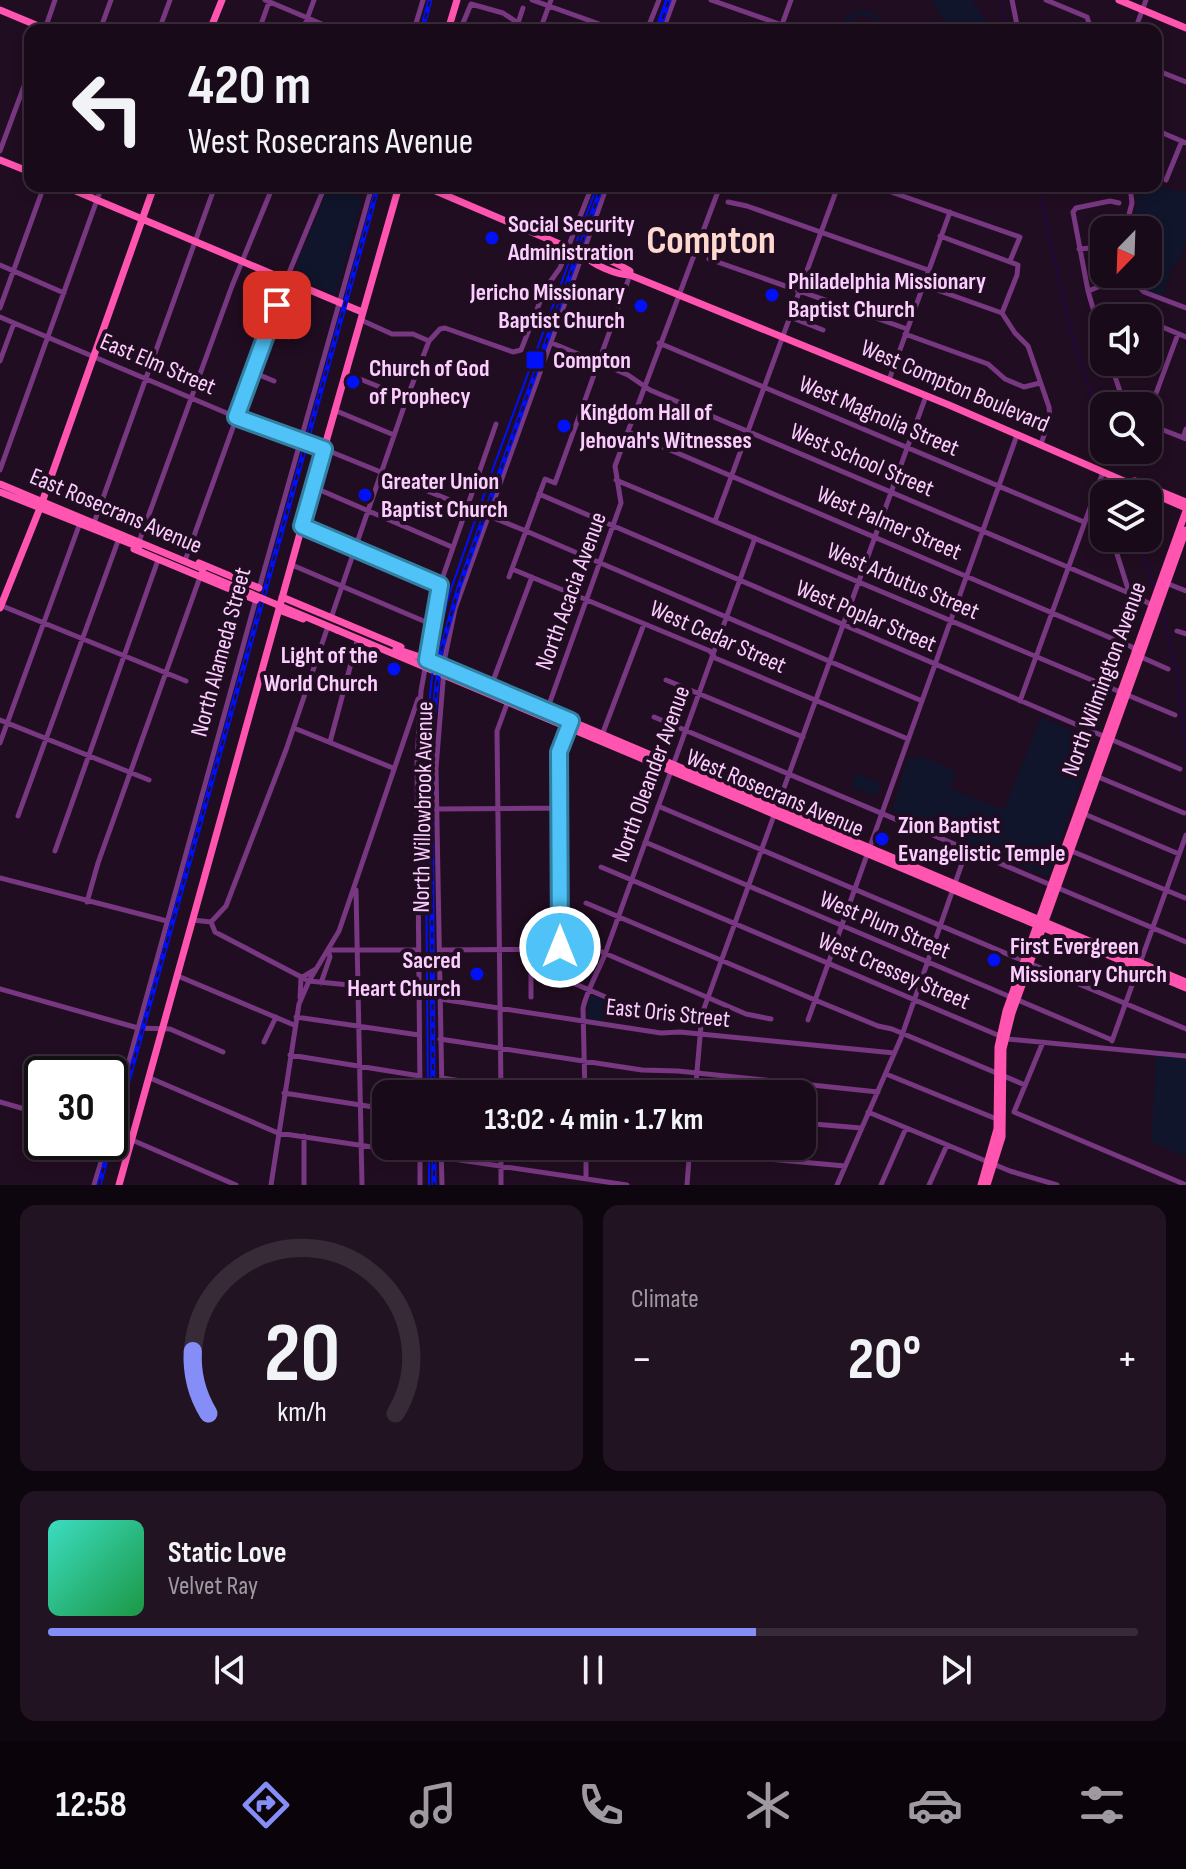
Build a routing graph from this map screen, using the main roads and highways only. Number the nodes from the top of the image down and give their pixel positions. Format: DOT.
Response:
graph roads {
  1 [pos="222,0"];
  2 [pos="457,0"];
  3 [pos="1119,0"];
  4 [pos="0,10"];
  5 [pos="32,24"];
  6 [pos="212,24"];
  7 [pos="450,24"];
  8 [pos="1186,28"];
  9 [pos="0,160"];
  10 [pos="24,170"];
  11 [pos="78,192"];
  12 [pos="152,192"];
  13 [pos="397,192"];
  14 [pos="438,192"];
  15 [pos="142,220"];
  16 [pos="361,316"];
  17 [pos="1125,480"];
  18 [pos="0,484"];
  19 [pos="0,492"];
  20 [pos="1162,492"];
  21 [pos="1162,499"];
  22 [pos="1186,502"];
  23 [pos="41,505"];
  24 [pos="1186,509"];
  25 [pos="81,522"];
  26 [pos="106,528"];
  27 [pos="1186,530"];
  28 [pos="118,541"];
  29 [pos="1183,548"];
  30 [pos="202,573"];
  31 [pos="1163,585"];
  32 [pos="259,588"];
  33 [pos="282,597"];
  34 [pos="256,600"];
  35 [pos="0,606"];
  36 [pos="279,610"];
  37 [pos="423,662"];
  38 [pos="441,670"];
  39 [pos="570,724"];
  40 [pos="671,767"];
  41 [pos="1040,924"];
  42 [pos="1139,965"];
  43 [pos="1186,982"];
  44 [pos="1186,988"];
  45 [pos="119,1185"];
  46 [pos="984,1185"];
  1 -- 6 [label="main road"];
  2 -- 7 [label="main road"];
  3 -- 8 [label="main road"];
  4 -- 5 [label="main road"];
  9 -- 10 [label="main road"];
  11 -- 15 [label="main road"];
  12 -- 15 [label="main road"];
  13 -- 16 [label="main road, North Alameda Street"];
  14 -- 17 [label="main road, West Compton Boulevard"];
  15 -- 16 [label="main road"];
  15 -- 23 [label="main road"];
  16 -- 33 [label="main road, North Alameda Street"];
  18 -- 23 [label="main road, East Rosecrans Avenue"];
  19 -- 23 [label="main road, East Rosecrans Avenue"];
  20 -- 22 [label="main road, West Compton Boulevard"];
  21 -- 24 [label="main road, West Compton Boulevard"];
  23 -- 25 [label="main road, East Rosecrans Avenue"];
  23 -- 35 [label="main road"];
  24 -- 31 [label="main road, North Wilmington Avenue"];
  25 -- 26 [label="main road, East Rosecrans Avenue"];
  25 -- 28 [label="main road, East Rosecrans Avenue"];
  26 -- 30 [label="main road, East Rosecrans Avenue"];
  26 -- 32 [label="main road"];
  27 -- 29 [label="main road, North Wilmington Avenue"];
  28 -- 30 [label="main road, East Rosecrans Avenue"];
  28 -- 30 [label="main road"];
  29 -- 31 [label="main road, North Wilmington Avenue"];
  30 -- 34 [label="main road"];
  30 -- 37 [label="main road, East Rosecrans Avenue, bridge"];
  31 -- 41 [label="main road, North Wilmington Avenue"];
  33 -- 36 [label="main road, North Alameda Street"];
  33 -- 37 [label="main road"];
  36 -- 37 [label="main road"];
  36 -- 45 [label="main road, North Alameda Street"];
  37 -- 38 [label="main road, East Rosecrans Avenue"];
  38 -- 39 [label="main road, West Rosecrans Avenue"];
  39 -- 40 [label="main road, West Rosecrans Avenue"];
  39 -- 40 [label="main road, West Rosecrans Avenue"];
  40 -- 41 [label="main road, West Rosecrans Avenue"];
  41 -- 42 [label="main road, West Rosecrans Avenue"];
  41 -- 46 [label="main road, North Wilmington Avenue"];
  42 -- 43 [label="main road, West Rosecrans Avenue"];
  42 -- 44 [label="main road, West Rosecrans Avenue"];
}
